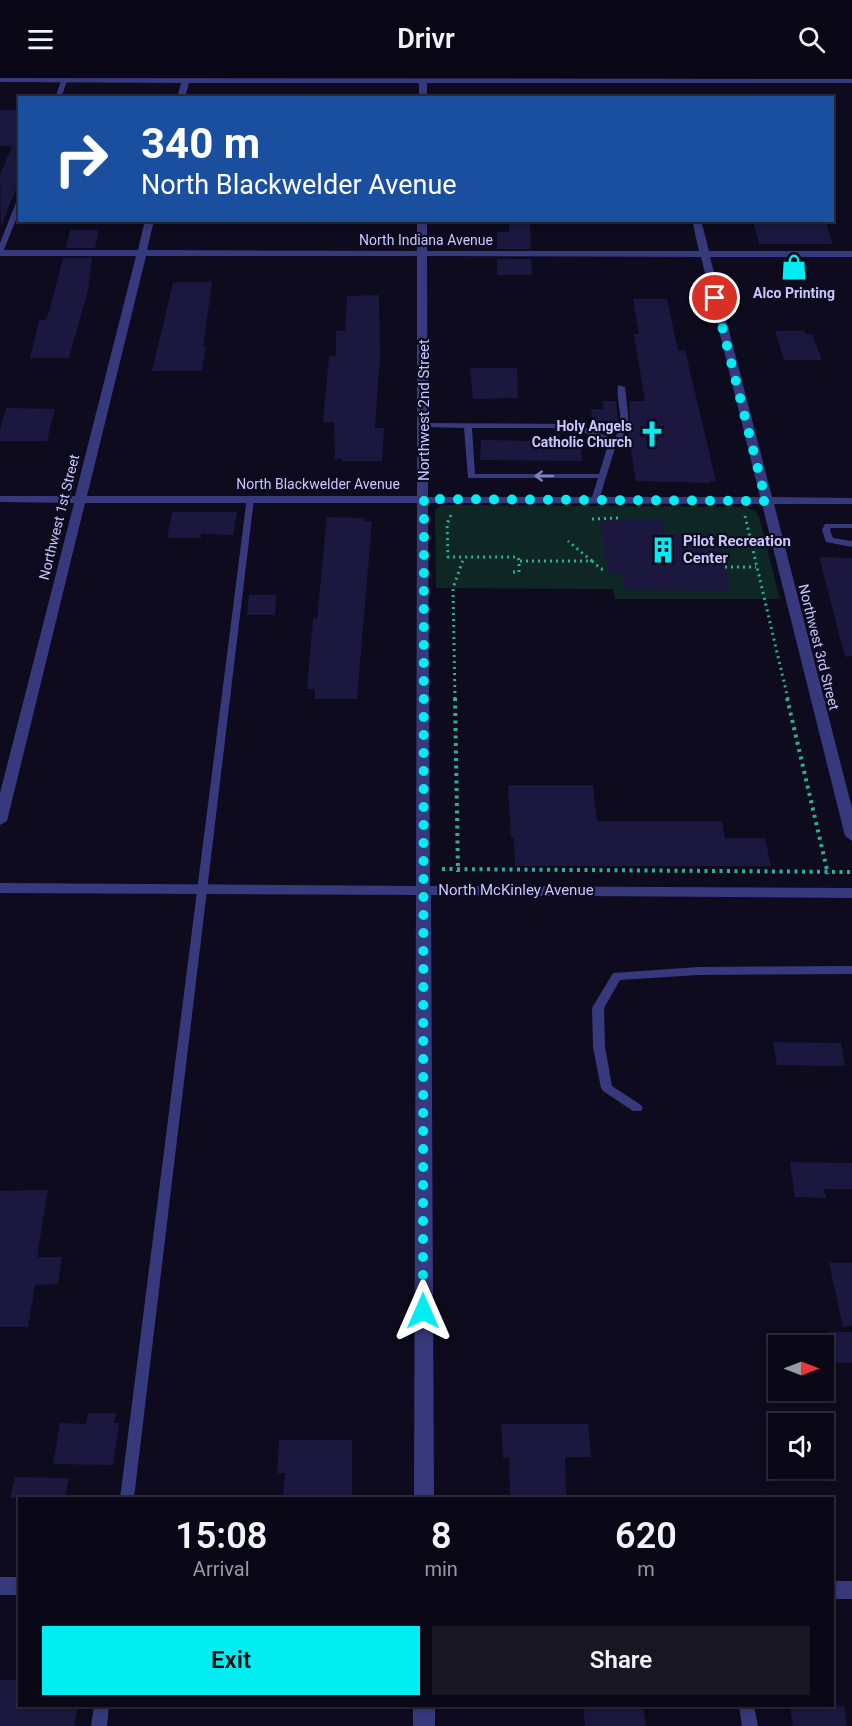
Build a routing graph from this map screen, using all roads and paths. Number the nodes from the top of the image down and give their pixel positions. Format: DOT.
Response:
graph roads {
  1 [pos="65,79"];
  2 [pos="185,79"];
  3 [pos="303,79"];
  4 [pos="423,79"];
  5 [pos="0,80"];
  6 [pos="852,81"];
  7 [pos="661,83"];
  8 [pos="59,96"];
  9 [pos="181,96"];
  10 [pos="423,96"];
  11 [pos="18,205"];
  12 [pos="149,222"];
  13 [pos="422,222"];
  14 [pos="696,222"];
  15 [pos="0,252"];
  16 [pos="141,253"];
  17 [pos="422,253"];
  18 [pos="704,254"];
  19 [pos="852,254"];
  20 [pos="621,387"];
  21 [pos="424,425"];
  22 [pos="468,425"];
  23 [pos="611,448"];
  24 [pos="602,476"];
  25 [pos="0,499"];
  26 [pos="79,499"];
  27 [pos="250,499"];
  28 [pos="424,499"];
  29 [pos="450,499"];
  30 [pos="595,500"];
  31 [pos="766,501"];
  32 [pos="852,501"];
  33 [pos="743,510"];
  34 [pos="852,526"];
  35 [pos="568,541"];
  36 [pos="852,544"];
  37 [pos="464,556"];
  38 [pos="519,561"];
  39 [pos="592,561"];
  40 [pos="725,567"];
  41 [pos="756,567"];
  42 [pos="605,569"];
  43 [pos="513,572"];
  44 [pos="0,821"];
  45 [pos="852,836"];
  46 [pos="423,869"];
  47 [pos="458,870"];
  48 [pos="827,872"];
  49 [pos="852,872"];
  50 [pos="0,888"];
  51 [pos="203,889"];
  52 [pos="423,889"];
  53 [pos="459,890"];
  54 [pos="832,892"];
  55 [pos="852,893"];
  56 [pos="852,970"];
  57 [pos="637,1108"];
  58 [pos="127,1497"];
  59 [pos="424,1497"];
  60 [pos="0,1586"];
  61 [pos="18,1586"];
  62 [pos="834,1590"];
  63 [pos="852,1590"];
  64 [pos="102,1707"];
  65 [pos="424,1707"];
  66 [pos="747,1707"];
  67 [pos="99,1726"];
  68 [pos="424,1726"];
  69 [pos="750,1726"];
  1 -- 2 [label="street"];
  1 -- 5 [label="street"];
  1 -- 8 [label="lane"];
  2 -- 3 [label="street"];
  2 -- 9 [label="street"];
  3 -- 4 [label="street"];
  4 -- 7 [label="street"];
  4 -- 10 [label="street"];
  6 -- 7 [label="street"];
  11 -- 15 [label="lane"];
  12 -- 16 [label="street, Northwest 1st Street"];
  13 -- 17 [label="street, Northwest 2nd Street"];
  14 -- 18 [label="street, Northwest 3rd Street"];
  15 -- 16 [label="street, North Indiana Avenue"];
  16 -- 17 [label="street, North Indiana Avenue"];
  16 -- 26 [label="street, Northwest 1st Street"];
  17 -- 18 [label="street, North Indiana Avenue"];
  17 -- 21 [label="street, Northwest 2nd Street"];
  18 -- 19 [label="street, North Indiana Avenue"];
  18 -- 31 [label="street, Northwest 3rd Street"];
  20 -- 23 [label="lane"];
  21 -- 22 [label="lane"];
  21 -- 28 [label="street, Northwest 2nd Street"];
  22 -- 23 [label="lane"];
  24 -- 22 [label="lane, one-way"];
  23 -- 24 [label="lane"];
  24 -- 30 [label="lane"];
  25 -- 26 [label="street, North Blackwelder Avenue"];
  26 -- 27 [label="street, North Blackwelder Avenue"];
  26 -- 44 [label="street, Northwest 1st Street"];
  27 -- 28 [label="street, North Blackwelder Avenue"];
  27 -- 51 [label="lane"];
  28 -- 29 [label="street, North Blackwelder Avenue"];
  28 -- 46 [label="street, Northwest 2nd Street"];
  29 -- 30 [label="street, North Blackwelder Avenue"];
  29 -- 37 [label="path"];
  30 -- 31 [label="street, North Blackwelder Avenue"];
  31 -- 32 [label="street, North Blackwelder Avenue"];
  31 -- 45 [label="street, Northwest 3rd Street"];
  33 -- 41 [label="path"];
  34 -- 36 [label="lane"];
  35 -- 39 [label="path"];
  37 -- 38 [label="path"];
  37 -- 47 [label="path"];
  38 -- 39 [label="path"];
  38 -- 43 [label="path"];
  39 -- 42 [label="path"];
  40 -- 41 [label="path"];
  41 -- 48 [label="path"];
  46 -- 47 [label="path"];
  46 -- 52 [label="street, Northwest 2nd Street"];
  47 -- 48 [label="path"];
  47 -- 53 [label="path"];
  48 -- 49 [label="path"];
  48 -- 54 [label="path"];
  50 -- 51 [label="street, North McKinley Avenue"];
  51 -- 52 [label="street, North McKinley Avenue"];
  51 -- 58 [label="lane"];
  52 -- 53 [label="street, North McKinley Avenue"];
  52 -- 59 [label="street, Northwest 2nd Street"];
  53 -- 54 [label="street, North McKinley Avenue"];
  54 -- 55 [label="street, North McKinley Avenue"];
  56 -- 57 [label="lane"];
  60 -- 61 [label="street"];
  62 -- 63 [label="street"];
  64 -- 67 [label="lane"];
  65 -- 68 [label="street"];
  66 -- 69 [label="lane"];
}
